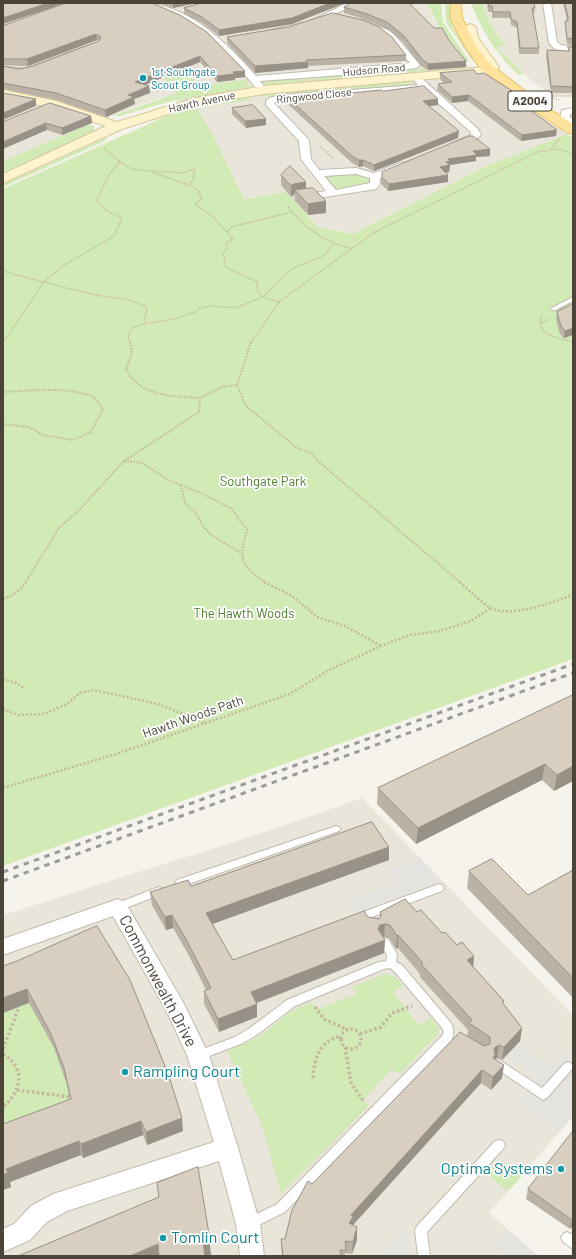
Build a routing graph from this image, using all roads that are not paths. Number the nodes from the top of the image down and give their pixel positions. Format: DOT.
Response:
graph roads {
  1 [pos="146,3"];
  2 [pos="353,3"];
  3 [pos="456,3"];
  4 [pos="459,3"];
  5 [pos="547,3"];
  6 [pos="186,10"];
  7 [pos="173,13"];
  8 [pos="332,14"];
  9 [pos="305,22"];
  10 [pos="470,27"];
  11 [pos="230,39"];
  12 [pos="219,40"];
  13 [pos="573,50"];
  14 [pos="489,68"];
  15 [pos="510,72"];
  16 [pos="414,76"];
  17 [pos="254,79"];
  18 [pos="424,87"];
  19 [pos="264,90"];
  20 [pos="3,94"];
  21 [pos="52,104"];
  22 [pos="36,111"];
  23 [pos="567,115"];
  24 [pos="573,124"];
  25 [pos="117,126"];
  26 [pos="573,130"];
  27 [pos="449,147"];
  28 [pos="412,162"];
  29 [pos="316,173"];
  30 [pos="375,176"];
  31 [pos="3,179"];
  32 [pos="333,193"];
  33 [pos="297,198"];
  34 [pos="573,300"];
  35 [pos="553,309"];
  36 [pos="336,829"];
  37 [pos="439,888"];
  38 [pos="118,907"];
  39 [pos="374,927"];
  40 [pos="384,942"];
  41 [pos="3,947"];
  42 [pos="391,964"];
  43 [pos="198,1055"];
  44 [pos="498,1064"];
  45 [pos="568,1067"];
  46 [pos="499,1145"];
  47 [pos="228,1148"];
  48 [pos="248,1224"];
  49 [pos="3,1241"];
  50 [pos="252,1256"];
  51 [pos="424,1256"];
  1 -- 7 [label="street"];
  2 -- 8 [label="street"];
  3 -- 14 [label="main road, A2004"];
  4 -- 10 [label="main road, A2004"];
  5 -- 13 [label="street"];
  6 -- 7 [label="street"];
  7 -- 12 [label="street"];
  8 -- 9 [label="street"];
  8 -- 17 [label="street, Hudson Road"];
  10 -- 14 [label="street"];
  10 -- 15 [label="main road, A2004"];
  11 -- 12 [label="street"];
  12 -- 17 [label="street"];
  14 -- 15 [label="street, Hawth Avenue"];
  14 -- 16 [label="street, Hawth Avenue"];
  14 -- 23 [label="main road, A2004"];
  15 -- 23 [label="main road, A2004"];
  16 -- 18 [label="street"];
  16 -- 19 [label="street, Hawth Avenue"];
  17 -- 19 [label="street"];
  18 -- 27 [label="street"];
  18 -- 29 [label="street, Ringwood Close"];
  19 -- 25 [label="street, Hawth Avenue"];
  20 -- 21 [label="street"];
  21 -- 22 [label="street"];
  21 -- 25 [label="street"];
  23 -- 24 [label="street"];
  23 -- 26 [label="main road, A2004"];
  25 -- 31 [label="street, Hawth Avenue"];
  28 -- 30 [label="street"];
  29 -- 30 [label="street"];
  29 -- 32 [label="street, Ringwood Close"];
  30 -- 32 [label="street"];
  32 -- 33 [label="street"];
  34 -- 35 [label="lane"];
  36 -- 38 [label="lane"];
  37 -- 39 [label="lane"];
  38 -- 41 [label="street, Commonwealth Drive"];
  38 -- 43 [label="street, Commonwealth Drive"];
  40 -- 42 [label="lane"];
  42 -- 43 [label="lane"];
  42 -- 48 [label="lane"];
  43 -- 47 [label="street, Commonwealth Drive"];
  44 -- 45 [label="lane"];
  46 -- 51 [label="lane"];
  47 -- 48 [label="street, Commonwealth Drive"];
  47 -- 49 [label="street"];
  48 -- 50 [label="street, Commonwealth Drive"];
}
